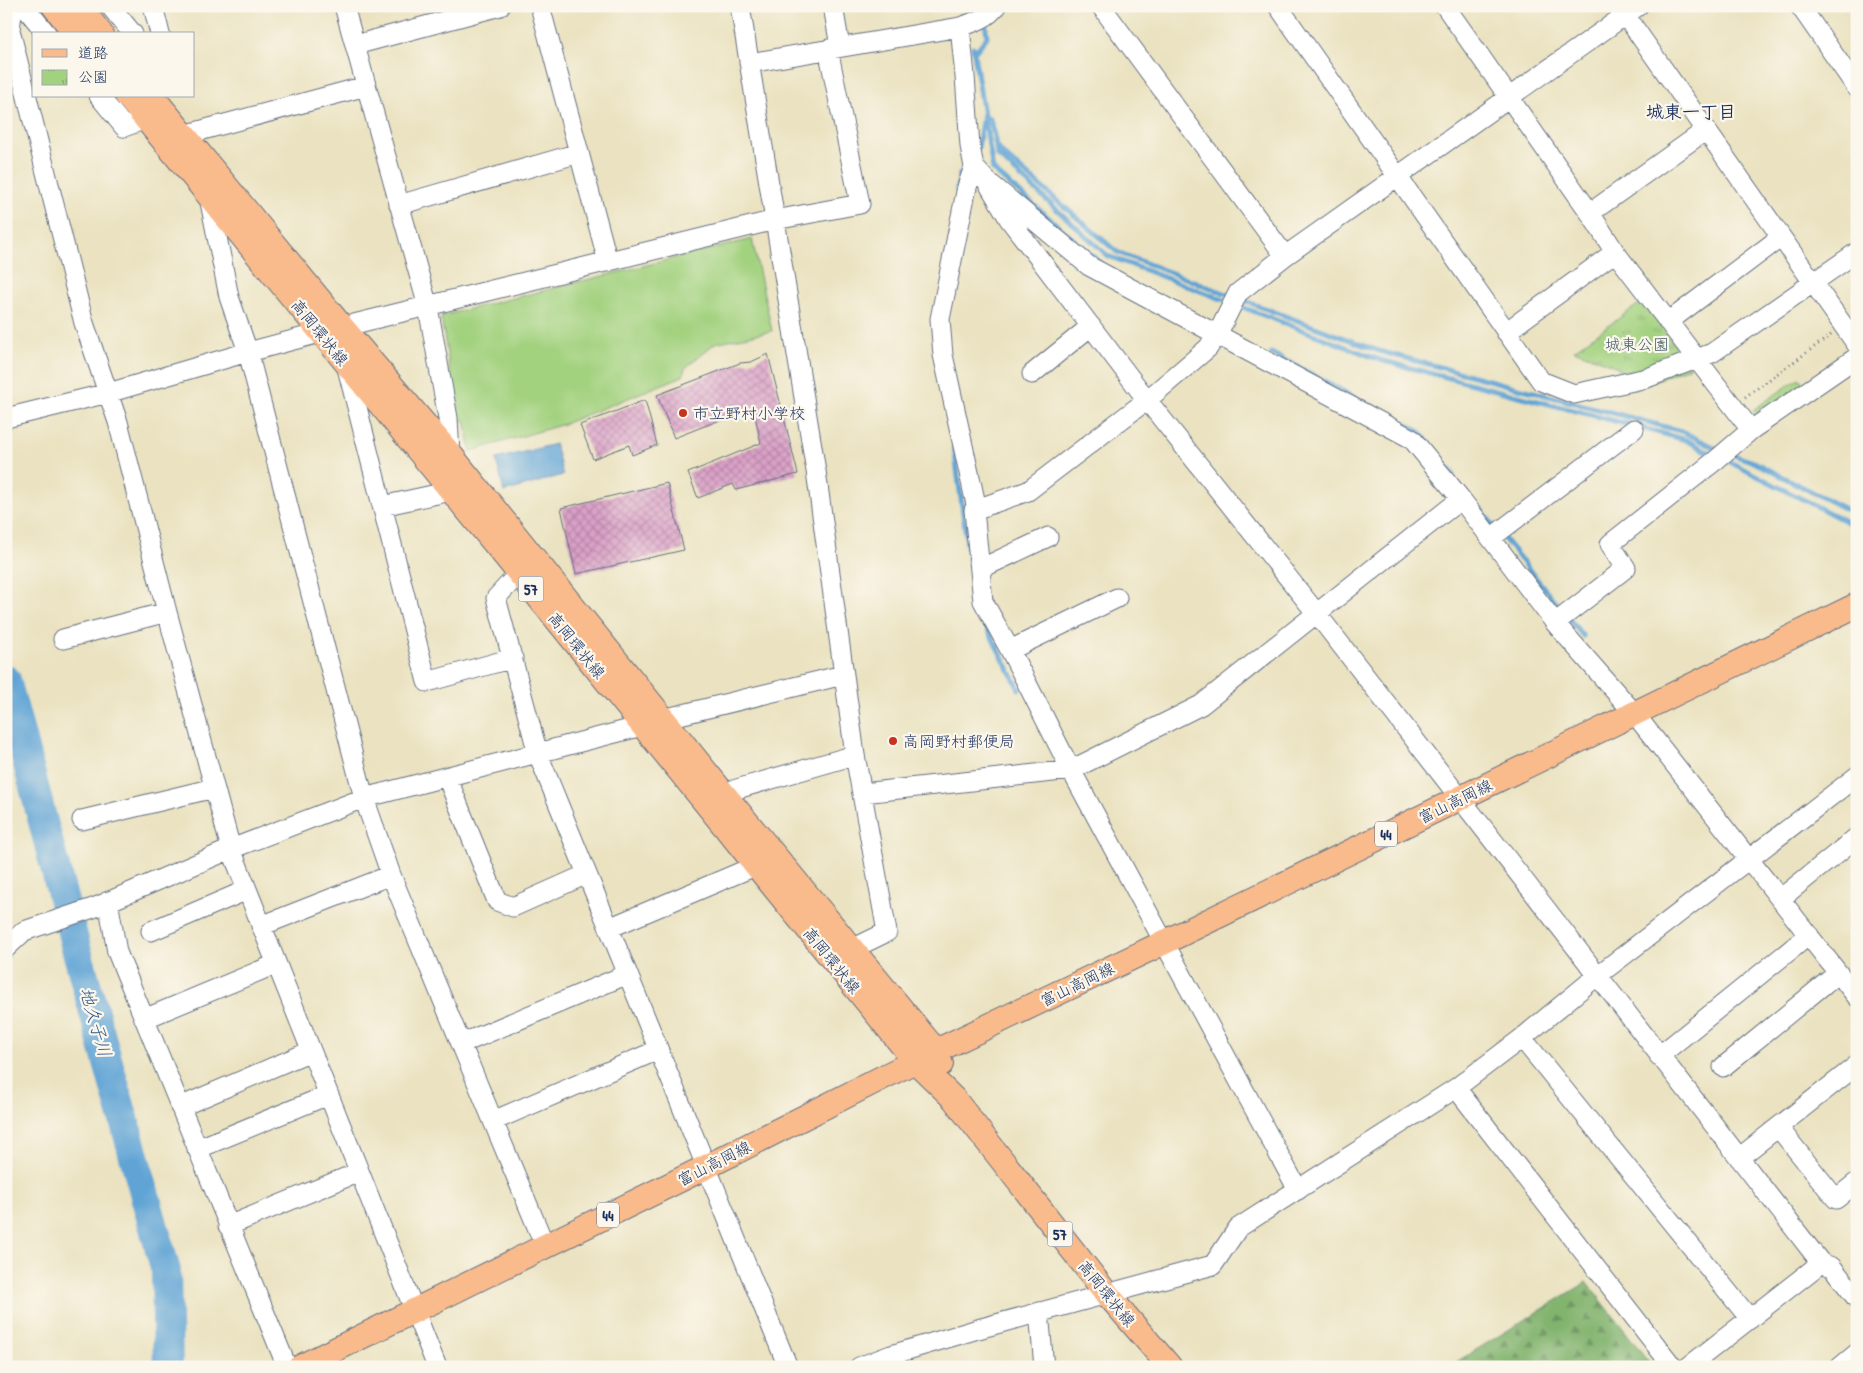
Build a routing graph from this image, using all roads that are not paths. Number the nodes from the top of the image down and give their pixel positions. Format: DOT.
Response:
graph roads {
  1 [pos="13,6"];
  2 [pos="24,6"];
  3 [pos="54,6"];
  4 [pos="79,6"];
  5 [pos="110,6"];
  6 [pos="154,6"];
  7 [pos="344,6"];
  8 [pos="500,6"];
  9 [pos="540,6"];
  10 [pos="740,6"];
  11 [pos="833,6"];
  12 [pos="996,6"];
  13 [pos="1101,6"];
  14 [pos="1278,6"];
  15 [pos="1445,6"];
  16 [pos="1800,6"];
  17 [pos="1627,9"];
  18 [pos="967,19"];
  19 [pos="44,32"];
  20 [pos="74,32"];
  21 [pos="99,32"];
  22 [pos="131,32"];
  23 [pos="160,32"];
  24 [pos="355,45"];
  25 [pos="834,48"];
  26 [pos="749,63"];
  27 [pos="366,86"];
  28 [pos="1857,88"];
  29 [pos="1509,97"];
  30 [pos="101,98"];
  31 [pos="150,105"];
  32 [pos="1706,130"];
  33 [pos="184,135"];
  34 [pos="579,153"];
  35 [pos="980,173"];
  36 [pos="1397,177"];
  37 [pos="209,197"];
  38 [pos="399,205"];
  39 [pos="1590,213"];
  40 [pos="775,220"];
  41 [pos="1781,237"];
  42 [pos="1614,252"];
  43 [pos="1857,252"];
  44 [pos="1285,256"];
  45 [pos="608,262"];
  46 [pos="1814,283"];
  47 [pos="428,307"];
  48 [pos="1226,318"];
  49 [pos="1668,322"];
  50 [pos="1091,326"];
  51 [pos="332,330"];
  52 [pos="1506,332"];
  53 [pos="1857,345"];
  54 [pos="248,352"];
  55 [pos="1857,357"];
  56 [pos="1696,360"];
  57 [pos="345,362"];
  58 [pos="1032,374"];
  59 [pos="108,393"];
  60 [pos="1147,400"];
  61 [pos="6,418"];
  62 [pos="1634,430"];
  63 [pos="1751,430"];
  64 [pos="450,454"];
  65 [pos="451,491"];
  66 [pos="1461,499"];
  67 [pos="382,506"];
  68 [pos="977,509"];
  69 [pos="1048,537"];
  70 [pos="1491,538"];
  71 [pos="980,569"];
  72 [pos="519,573"];
  73 [pos="1117,598"];
  74 [pos="1857,605"];
  75 [pos="167,612"];
  76 [pos="1317,614"];
  77 [pos="1562,618"];
  78 [pos="64,639"];
  79 [pos="1010,650"];
  80 [pos="513,658"];
  81 [pos="843,675"];
  82 [pos="1634,713"];
  83 [pos="652,723"];
  84 [pos="538,754"];
  85 [pos="854,756"];
  86 [pos="1065,771"];
  87 [pos="1857,776"];
  88 [pos="447,777"];
  89 [pos="214,788"];
  90 [pos="863,793"];
  91 [pos="364,798"];
  92 [pos="1459,799"];
  93 [pos="716,801"];
  94 [pos="82,820"];
  95 [pos="1857,837"];
  96 [pos="231,848"];
  97 [pos="1748,859"];
  98 [pos="755,866"];
  99 [pos="587,874"];
  100 [pos="391,875"];
  101 [pos="248,890"];
  102 [pos="1780,898"];
  103 [pos="102,904"];
  104 [pos="262,926"];
  105 [pos="608,928"];
  106 [pos="151,931"];
  107 [pos="1808,935"];
  108 [pos="1165,942"];
  109 [pos="6,948"];
  110 [pos="850,950"];
  111 [pos="276,964"];
  112 [pos="1838,973"];
  113 [pos="628,974"];
  114 [pos="1597,976"];
  115 [pos="1857,997"];
  116 [pos="144,1019"];
  117 [pos="1522,1038"];
  118 [pos="461,1044"];
  119 [pos="658,1050"];
  120 [pos="311,1051"];
  121 [pos="936,1051"];
  122 [pos="1659,1056"];
  123 [pos="914,1061"];
  124 [pos="1857,1065"];
  125 [pos="1723,1068"];
  126 [pos="1456,1088"];
  127 [pos="328,1095"];
  128 [pos="954,1099"];
  129 [pos="180,1107"];
  130 [pos="493,1121"];
  131 [pos="1778,1128"];
  132 [pos="197,1149"];
  133 [pos="1739,1158"];
  134 [pos="706,1168"];
  135 [pos="359,1172"];
  136 [pos="1857,1182"];
  137 [pos="1298,1190"];
  138 [pos="228,1226"];
  139 [pos="545,1246"];
  140 [pos="1821,1263"];
  141 [pos="1106,1294"];
  142 [pos="1857,1299"];
  143 [pos="414,1310"];
  144 [pos="1039,1312"];
  145 [pos="1750,1319"];
  146 [pos="1857,1353"];
  147 [pos="287,1367"];
  148 [pos="300,1367"];
  149 [pos="437,1367"];
  150 [pos="788,1367"];
  151 [pos="860,1367"];
  152 [pos="1044,1367"];
  153 [pos="1170,1367"];
  154 [pos="1673,1367"];
  155 [pos="1688,1367"];
  156 [pos="1840,1367"];
  1 -- 59 [label="street"];
  2 -- 19 [label="street"];
  3 -- 20 [label="main road"];
  4 -- 21 [label="main road"];
  5 -- 22 [label="street"];
  6 -- 23 [label="street"];
  7 -- 24 [label="street"];
  8 -- 24 [label="street"];
  9 -- 34 [label="street"];
  10 -- 26 [label="street"];
  11 -- 25 [label="street"];
  12 -- 18 [label="street"];
  13 -- 44 [label="street"];
  14 -- 36 [label="street"];
  15 -- 29 [label="street"];
  16 -- 28 [label="street"];
  17 -- 29 [label="street"];
  17 -- 32 [label="street"];
  18 -- 25 [label="street"];
  18 -- 35 [label="street"];
  24 -- 27 [label="street"];
  25 -- 26 [label="street"];
  25 -- 40 [label="street"];
  26 -- 40 [label="street"];
  27 -- 33 [label="street"];
  27 -- 38 [label="street"];
  29 -- 36 [label="street"];
  29 -- 39 [label="street"];
  30 -- 31 [label="street"];
  31 -- 33 [label="main road, 高岡環状線 / 57"];
  31 -- 37 [label="main road, 高岡環状線 / 57"];
  32 -- 39 [label="street"];
  32 -- 41 [label="street"];
  33 -- 51 [label="main road, 高岡環状線 / 57"];
  34 -- 38 [label="street"];
  34 -- 45 [label="street"];
  35 -- 48 [label="street"];
  35 -- 50 [label="street"];
  35 -- 68 [label="street"];
  36 -- 44 [label="street"];
  36 -- 52 [label="street"];
  37 -- 51 [label="main road, 高岡環状線 / 57"];
  37 -- 54 [label="street"];
  38 -- 47 [label="street"];
  39 -- 42 [label="street"];
  40 -- 45 [label="street"];
  40 -- 81 [label="street"];
  41 -- 46 [label="street"];
  41 -- 49 [label="street"];
  42 -- 49 [label="street"];
  42 -- 52 [label="street"];
  43 -- 46 [label="street"];
  44 -- 48 [label="street"];
  45 -- 47 [label="street"];
  46 -- 53 [label="street"];
  46 -- 56 [label="street"];
  47 -- 51 [label="street"];
  47 -- 64 [label="street"];
  48 -- 60 [label="street"];
  48 -- 66 [label="street"];
  49 -- 56 [label="street"];
  50 -- 58 [label="street"];
  50 -- 60 [label="street"];
  51 -- 54 [label="street"];
  51 -- 57 [label="main road, 高岡環状線 / 57"];
  51 -- 64 [label="main road, 高岡環状線 / 57"];
  52 -- 56 [label="street"];
  54 -- 59 [label="street"];
  54 -- 91 [label="street"];
  55 -- 63 [label="street"];
  56 -- 63 [label="street"];
  57 -- 65 [label="main road, 高岡環状線 / 57"];
  57 -- 67 [label="street"];
  59 -- 61 [label="street"];
  59 -- 75 [label="street"];
  60 -- 68 [label="street"];
  60 -- 76 [label="street"];
  62 -- 70 [label="street"];
  63 -- 77 [label="street"];
  64 -- 83 [label="main road, 高岡環状線 / 57"];
  65 -- 67 [label="street"];
  65 -- 72 [label="main road, 高岡環状線 / 57"];
  66 -- 70 [label="street"];
  66 -- 76 [label="street"];
  67 -- 80 [label="street"];
  68 -- 71 [label="street"];
  69 -- 71 [label="street"];
  70 -- 77 [label="street"];
  71 -- 79 [label="street"];
  72 -- 80 [label="street"];
  72 -- 83 [label="main road, 高岡環状線 / 57"];
  73 -- 79 [label="street"];
  74 -- 82 [label="main road, 富山高岡線 / 44"];
  75 -- 78 [label="street"];
  75 -- 89 [label="street"];
  76 -- 86 [label="street"];
  76 -- 92 [label="street"];
  77 -- 82 [label="street"];
  79 -- 86 [label="street"];
  80 -- 84 [label="street"];
  81 -- 83 [label="street"];
  81 -- 85 [label="street"];
  82 -- 92 [label="main road, 富山高岡線 / 44"];
  82 -- 97 [label="street"];
  83 -- 84 [label="street"];
  83 -- 93 [label="main road, 高岡環状線 / 57"];
  84 -- 88 [label="street"];
  84 -- 99 [label="street"];
  85 -- 90 [label="street"];
  85 -- 93 [label="street"];
  86 -- 90 [label="street"];
  86 -- 108 [label="street"];
  87 -- 97 [label="street"];
  88 -- 91 [label="street"];
  88 -- 99 [label="street"];
  89 -- 94 [label="street"];
  89 -- 96 [label="street"];
  90 -- 110 [label="street"];
  91 -- 96 [label="street"];
  91 -- 100 [label="street"];
  92 -- 108 [label="main road, 富山高岡線 / 44"];
  92 -- 114 [label="street"];
  93 -- 98 [label="main road, 高岡環状線 / 57"];
  93 -- 110 [label="main road, 高岡環状線 / 57"];
  95 -- 102 [label="street"];
  96 -- 101 [label="street"];
  96 -- 103 [label="street"];
  97 -- 102 [label="street"];
  97 -- 114 [label="street"];
  98 -- 105 [label="street"];
  98 -- 123 [label="main road, 高岡環状線 / 57"];
  99 -- 105 [label="street"];
  100 -- 104 [label="street"];
  100 -- 118 [label="street"];
  101 -- 104 [label="street"];
  101 -- 106 [label="street"];
  102 -- 107 [label="street"];
  103 -- 109 [label="street"];
  103 -- 116 [label="street"];
  104 -- 111 [label="street"];
  105 -- 113 [label="street"];
  107 -- 112 [label="street"];
  107 -- 122 [label="street"];
  108 -- 121 [label="main road, 富山高岡線 / 44"];
  108 -- 137 [label="street"];
  110 -- 121 [label="main road, 高岡環状線 / 57"];
  111 -- 116 [label="street"];
  111 -- 120 [label="street"];
  112 -- 115 [label="street"];
  112 -- 125 [label="street"];
  113 -- 118 [label="street"];
  113 -- 119 [label="street"];
  114 -- 117 [label="street"];
  114 -- 122 [label="street"];
  116 -- 129 [label="street"];
  117 -- 126 [label="street"];
  117 -- 145 [label="street"];
  118 -- 130 [label="street"];
  119 -- 130 [label="street"];
  119 -- 134 [label="street"];
  120 -- 127 [label="street"];
  120 -- 129 [label="street"];
  121 -- 123 [label="main road, 富山高岡線 / 44"];
  121 -- 128 [label="main road, 高岡環状線 / 57"];
  122 -- 133 [label="street"];
  123 -- 128 [label="main road, 高岡環状線 / 57"];
  123 -- 134 [label="main road, 富山高岡線 / 44"];
  124 -- 131 [label="street"];
  126 -- 137 [label="street"];
  126 -- 154 [label="street"];
  127 -- 132 [label="street"];
  127 -- 135 [label="street"];
  128 -- 141 [label="main road, 高岡環状線 / 57"];
  129 -- 132 [label="street"];
  130 -- 139 [label="street"];
  131 -- 133 [label="street"];
  131 -- 136 [label="street"];
  132 -- 138 [label="street"];
  133 -- 140 [label="street"];
  134 -- 139 [label="main road, 富山高岡線 / 44"];
  134 -- 150 [label="street"];
  135 -- 138 [label="street"];
  135 -- 143 [label="street"];
  137 -- 141 [label="street"];
  138 -- 147 [label="street"];
  139 -- 143 [label="main road, 富山高岡線 / 44"];
  140 -- 142 [label="street"];
  140 -- 145 [label="street"];
  141 -- 144 [label="street"];
  141 -- 153 [label="main road, 高岡環状線 / 57"];
  143 -- 148 [label="main road, 富山高岡線 / 44"];
  143 -- 149 [label="street"];
  144 -- 151 [label="street"];
  144 -- 152 [label="street"];
  145 -- 155 [label="street"];
  146 -- 156 [label="street"];
}
